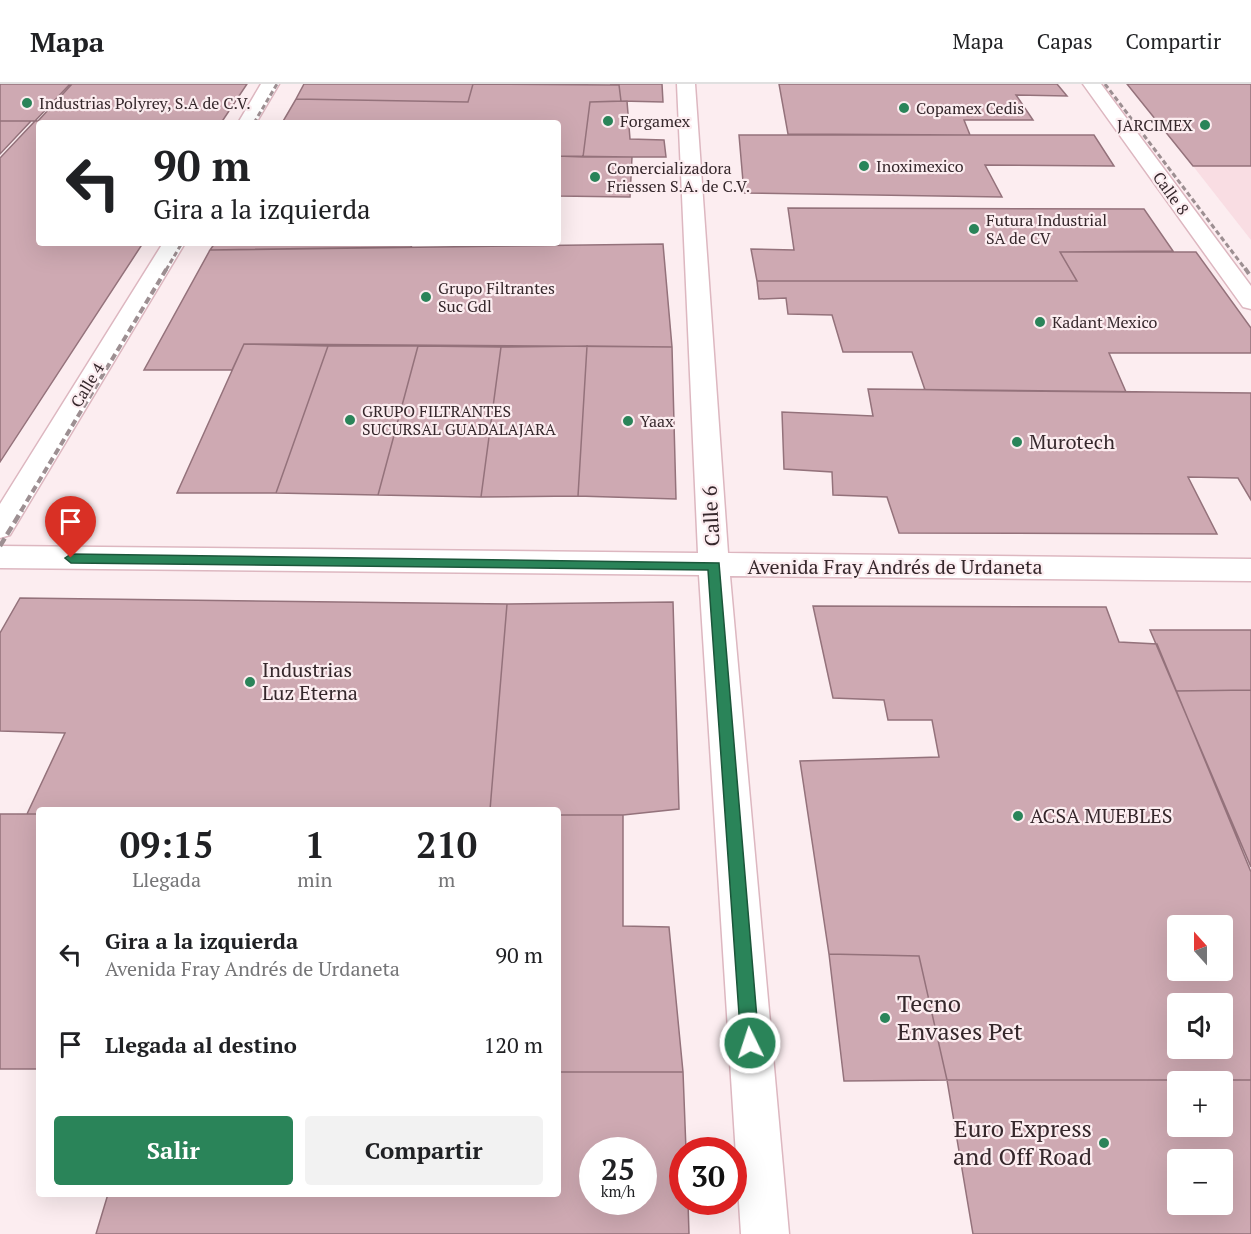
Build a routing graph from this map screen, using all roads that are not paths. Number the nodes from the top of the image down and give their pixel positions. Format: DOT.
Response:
graph roads {
  1 [pos="270,84"];
  2 [pos="686,84"];
  3 [pos="1092,84"];
  4 [pos="249,120"];
  5 [pos="172,246"];
  6 [pos="1251,303"];
  7 [pos="0,528"];
  8 [pos="0,557"];
  9 [pos="714,566"];
  10 [pos="1251,570"];
  11 [pos="765,1234"];
  1 -- 4 [label="street"];
  2 -- 9 [label="street, Calle 6"];
  3 -- 6 [label="street, Calle 8"];
  5 -- 7 [label="street, Calle 4"];
  8 -- 9 [label="street, Avenida Fray Andrés de Urdaneta"];
  9 -- 10 [label="street, Avenida Fray Andrés de Urdaneta"];
  9 -- 11 [label="street, Calle 6"];
}
